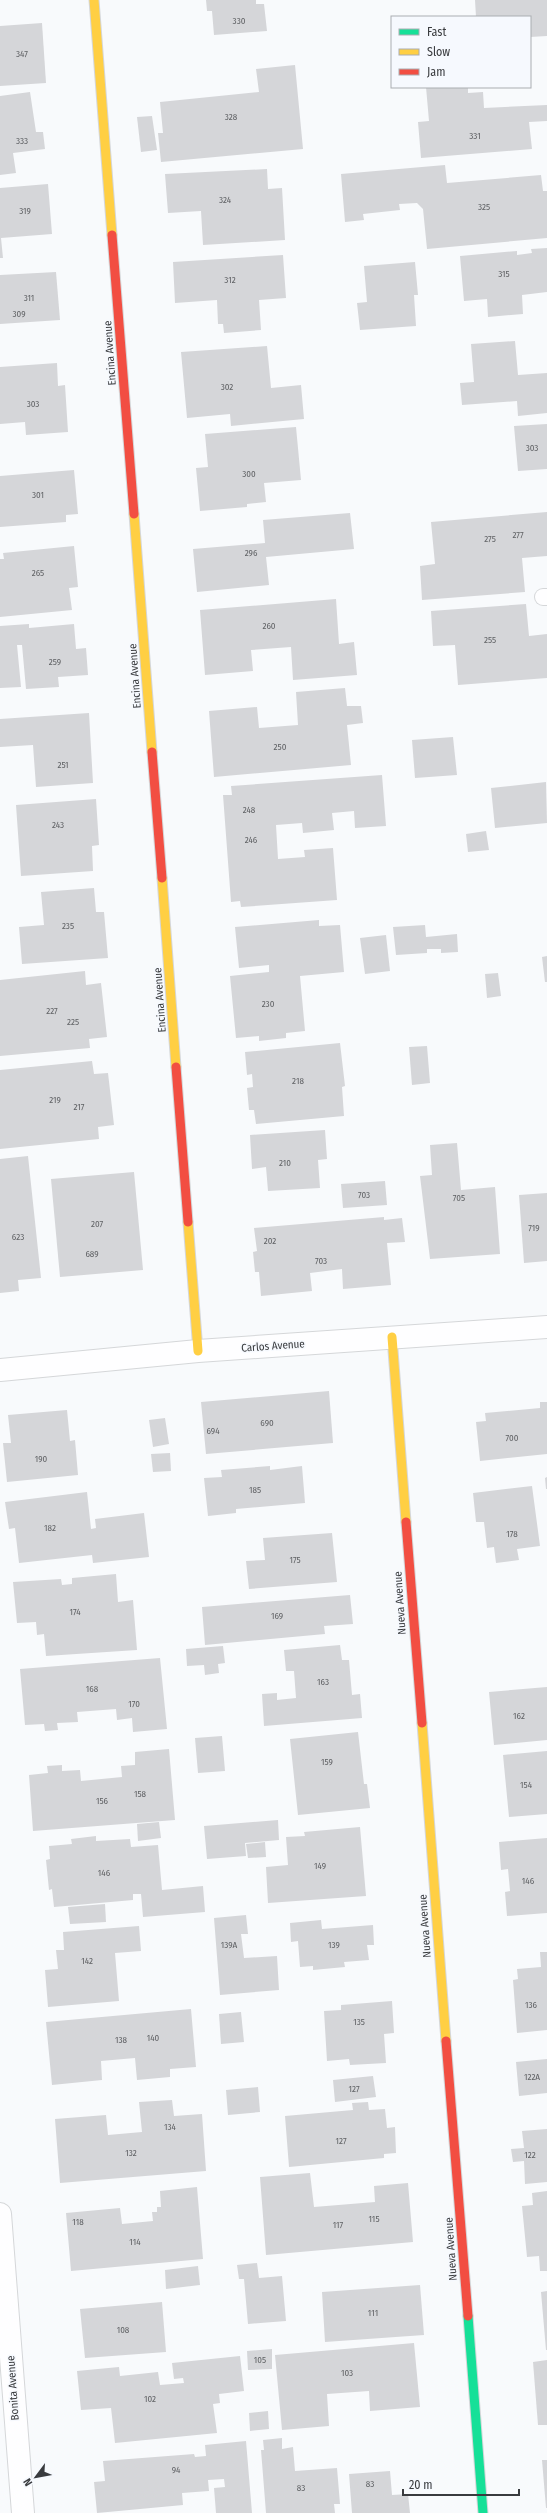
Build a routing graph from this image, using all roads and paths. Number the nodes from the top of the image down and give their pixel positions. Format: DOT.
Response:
graph roads {
  1 [pos="94,0"];
  2 [pos="547,1327"];
  3 [pos="392,1337"];
  4 [pos="198,1351"];
  5 [pos="0,1370"];
  6 [pos="0,2214"];
  7 [pos="23,2513"];
  8 [pos="483,2513"];
  1 -- 4 [label="street, Encina Avenue"];
  2 -- 3 [label="street, Carlos Avenue"];
  3 -- 4 [label="street, Carlos Avenue"];
  3 -- 8 [label="street, Nueva Avenue"];
  4 -- 5 [label="street, Carlos Avenue"];
  6 -- 7 [label="street, Bonita Avenue"];
}
